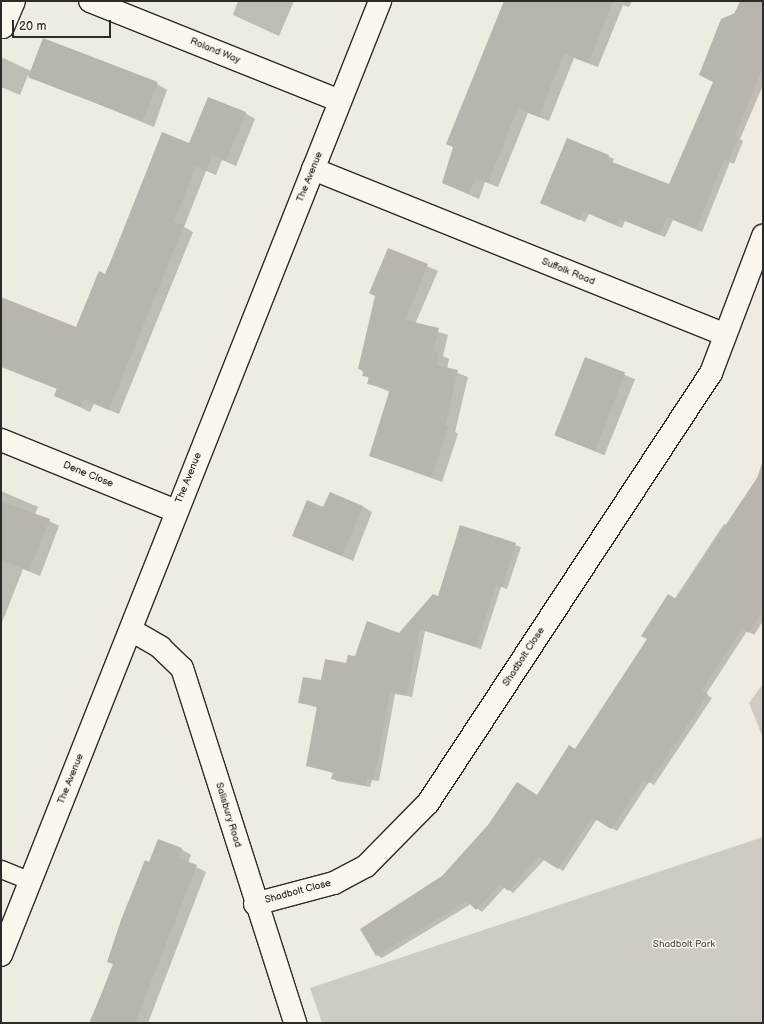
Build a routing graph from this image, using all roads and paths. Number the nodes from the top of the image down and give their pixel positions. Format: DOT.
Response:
graph roads {
  1 [pos="14,1"];
  2 [pos="90,1"];
  3 [pos="380,1"];
  4 [pos="3,27"];
  5 [pos="340,101"];
  6 [pos="313,169"];
  7 [pos="763,236"];
  8 [pos="725,335"];
  9 [pos="1,440"];
  10 [pos="176,511"];
  11 [pos="130,630"];
  12 [pos="1,869"];
  13 [pos="30,881"];
  14 [pos="255,904"];
  15 [pos="1,955"];
  16 [pos="295,1023"];
  1 -- 4 [label="street"];
  2 -- 5 [label="street, Roland Way"];
  3 -- 5 [label="street, The Avenue"];
  5 -- 6 [label="street, The Avenue"];
  6 -- 8 [label="street, Suffolk Road"];
  6 -- 10 [label="street, The Avenue"];
  7 -- 8 [label="street"];
  8 -- 14 [label="street, Shadbolt Close"];
  9 -- 10 [label="street, Dene Close"];
  10 -- 11 [label="street, The Avenue"];
  11 -- 13 [label="street, The Avenue"];
  11 -- 14 [label="street, Salisbury Road"];
  12 -- 13 [label="lane"];
  13 -- 15 [label="street, The Avenue"];
  14 -- 16 [label="street, Salisbury Road"];
}
